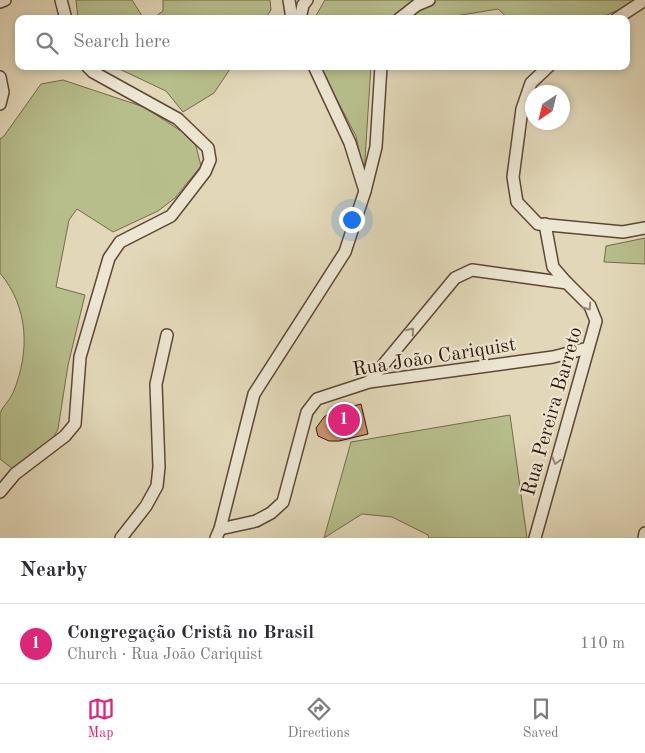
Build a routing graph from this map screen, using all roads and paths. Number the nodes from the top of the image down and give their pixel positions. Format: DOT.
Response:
graph roads {
  1 [pos="5,0"];
  2 [pos="61,0"];
  3 [pos="289,0"];
  4 [pos="307,0"];
  5 [pos="430,0"];
  6 [pos="645,0"];
  7 [pos="0,2"];
  8 [pos="65,15"];
  9 [pos="291,15"];
  10 [pos="301,15"];
  11 [pos="404,15"];
  12 [pos="622,15"];
  13 [pos="91,70"];
  14 [pos="316,70"];
  15 [pos="381,70"];
  16 [pos="545,70"];
  17 [pos="0,77"];
  18 [pos="0,104"];
  19 [pos="366,191"];
  20 [pos="544,224"];
  21 [pos="645,228"];
  22 [pos="567,283"];
  23 [pos="167,335"];
  24 [pos="588,348"];
  25 [pos="369,382"];
  26 [pos="0,492"];
  27 [pos="645,533"];
  28 [pos="218,534"];
  29 [pos="121,538"];
  30 [pos="535,538"];
  31 [pos="644,538"];
  1 -- 7 [label="street"];
  2 -- 8 [label="street"];
  3 -- 9 [label="street"];
  4 -- 10 [label="street"];
  5 -- 11 [label="street"];
  6 -- 12 [label="street"];
  13 -- 26 [label="street"];
  14 -- 19 [label="street"];
  15 -- 19 [label="street"];
  16 -- 20 [label="street"];
  17 -- 18 [label="street"];
  19 -- 28 [label="street"];
  20 -- 21 [label="street"];
  20 -- 22 [label="street, Rua Pereira Barreto"];
  22 -- 24 [label="street, Rua Pereira Barreto, one-way"];
  25 -- 22 [label="street, one-way"];
  23 -- 29 [label="street"];
  24 -- 25 [label="street, Rua João Cariquist"];
  24 -- 30 [label="street, Rua Pereira Barreto, one-way"];
  25 -- 28 [label="street, Rua João Cariquist"];
  27 -- 31 [label="street"];
}
